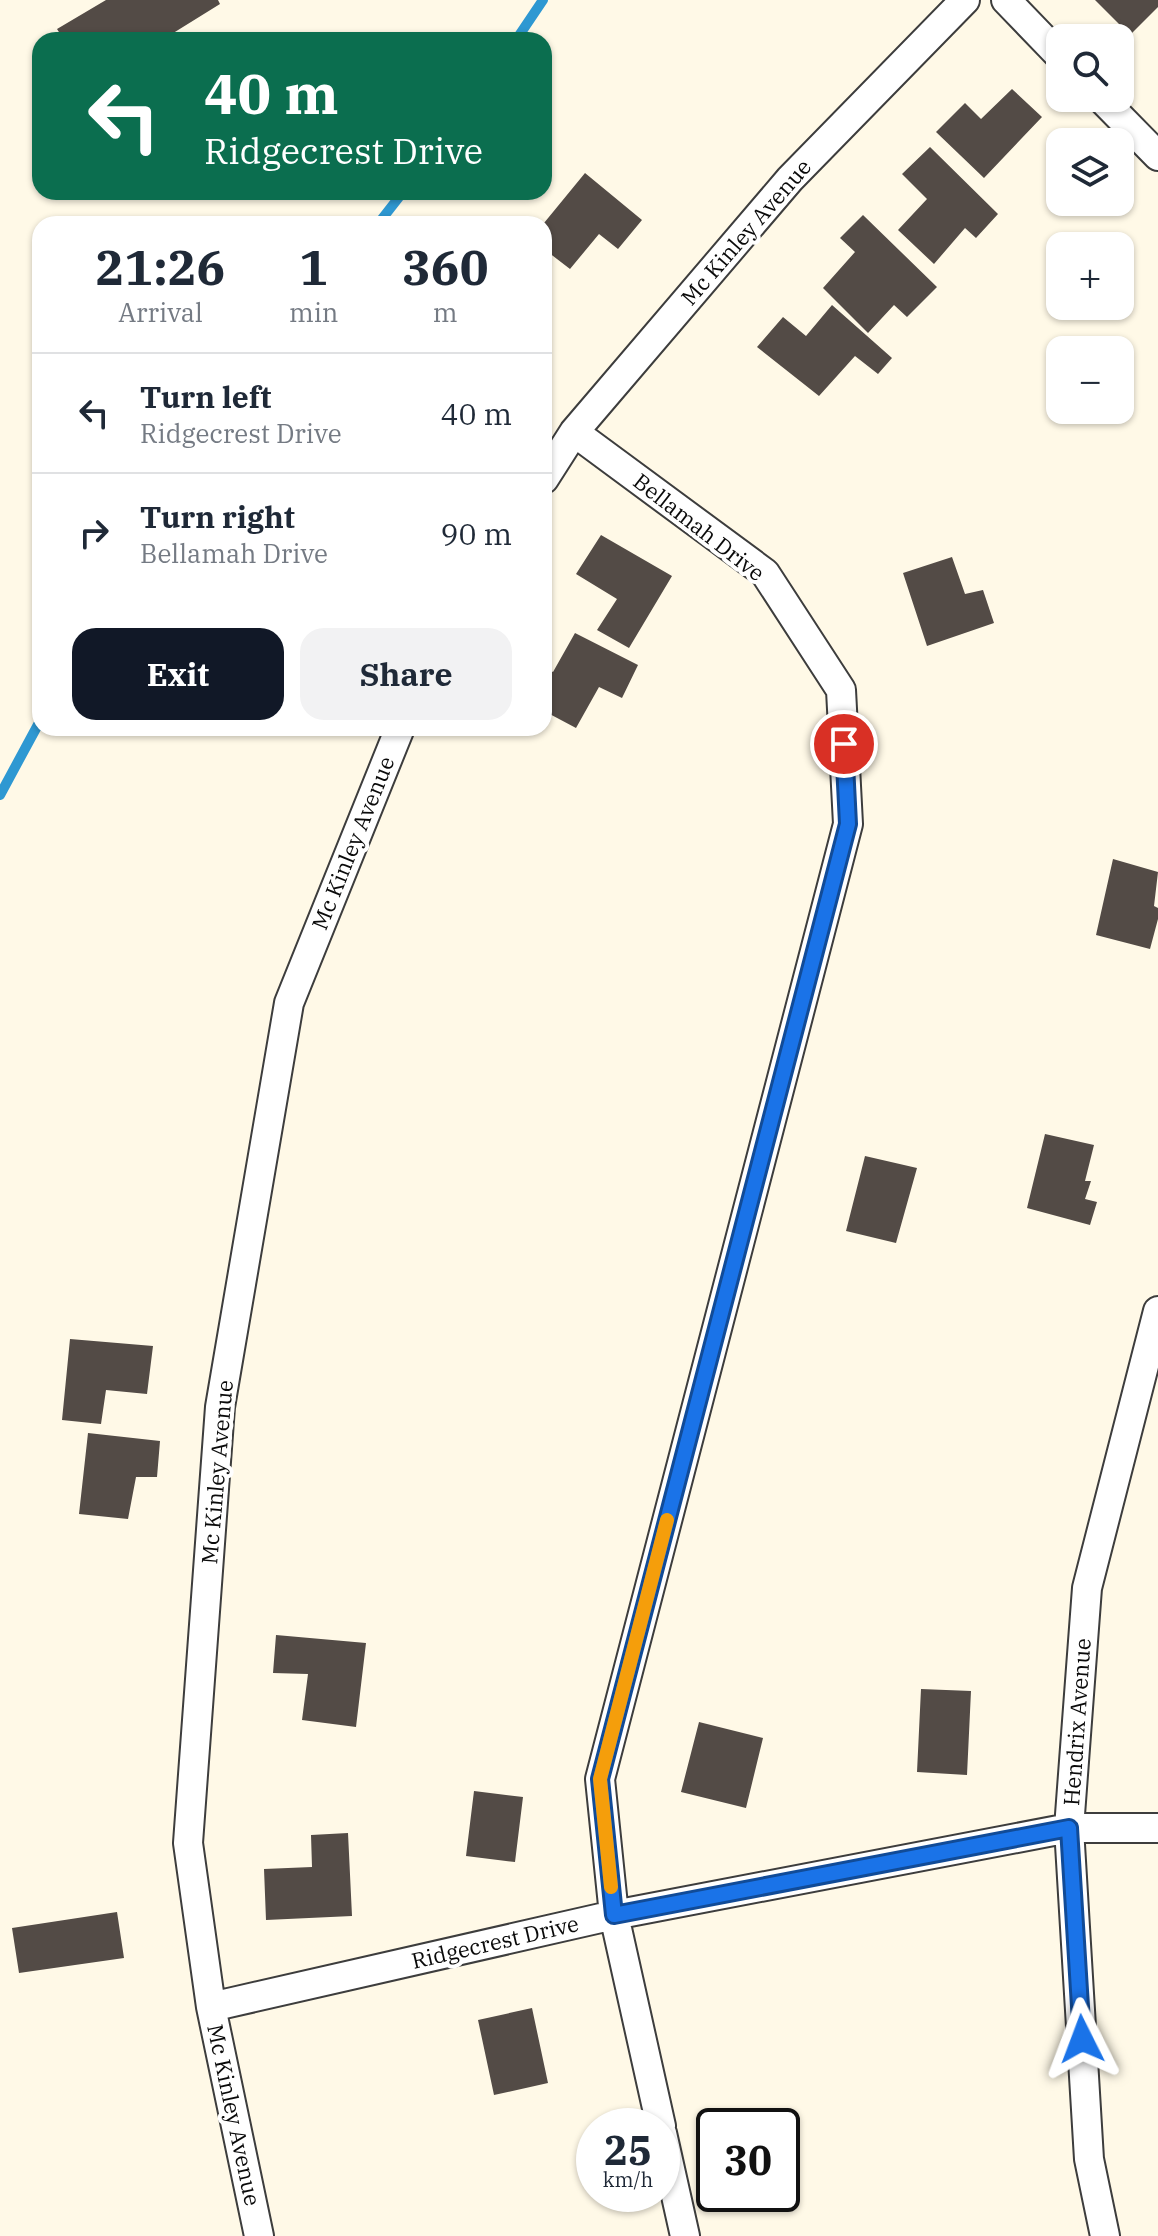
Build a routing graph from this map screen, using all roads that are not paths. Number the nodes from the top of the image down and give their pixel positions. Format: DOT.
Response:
graph roads {
  1 [pos="965,0"];
  2 [pos="1006,0"];
  3 [pos="1046,41"];
  4 [pos="1115,112"];
  5 [pos="1158,156"];
  6 [pos="574,432"];
  7 [pos="552,466"];
  8 [pos="397,736"];
  9 [pos="1158,1311"];
  10 [pos="1069,1828"];
  11 [pos="1158,1828"];
  12 [pos="614,1915"];
  13 [pos="211,2007"];
  14 [pos="657,2108"];
  15 [pos="680,2212"];
  16 [pos="259,2236"];
  17 [pos="685,2236"];
  18 [pos="1105,2236"];
  1 -- 6 [label="street, Mc Kinley Avenue"];
  2 -- 3 [label="street"];
  4 -- 5 [label="street"];
  6 -- 7 [label="street, Mc Kinley Avenue"];
  6 -- 12 [label="street, Bellamah Drive"];
  8 -- 13 [label="street, Mc Kinley Avenue"];
  9 -- 10 [label="street, Hendrix Avenue"];
  10 -- 11 [label="street, Ridgecrest Drive"];
  10 -- 12 [label="street, Ridgecrest Drive"];
  10 -- 18 [label="street, Hendrix Avenue"];
  12 -- 13 [label="street, Ridgecrest Drive"];
  12 -- 14 [label="street, Bellamah Drive"];
  13 -- 16 [label="street, Mc Kinley Avenue"];
  15 -- 17 [label="street"];
}
